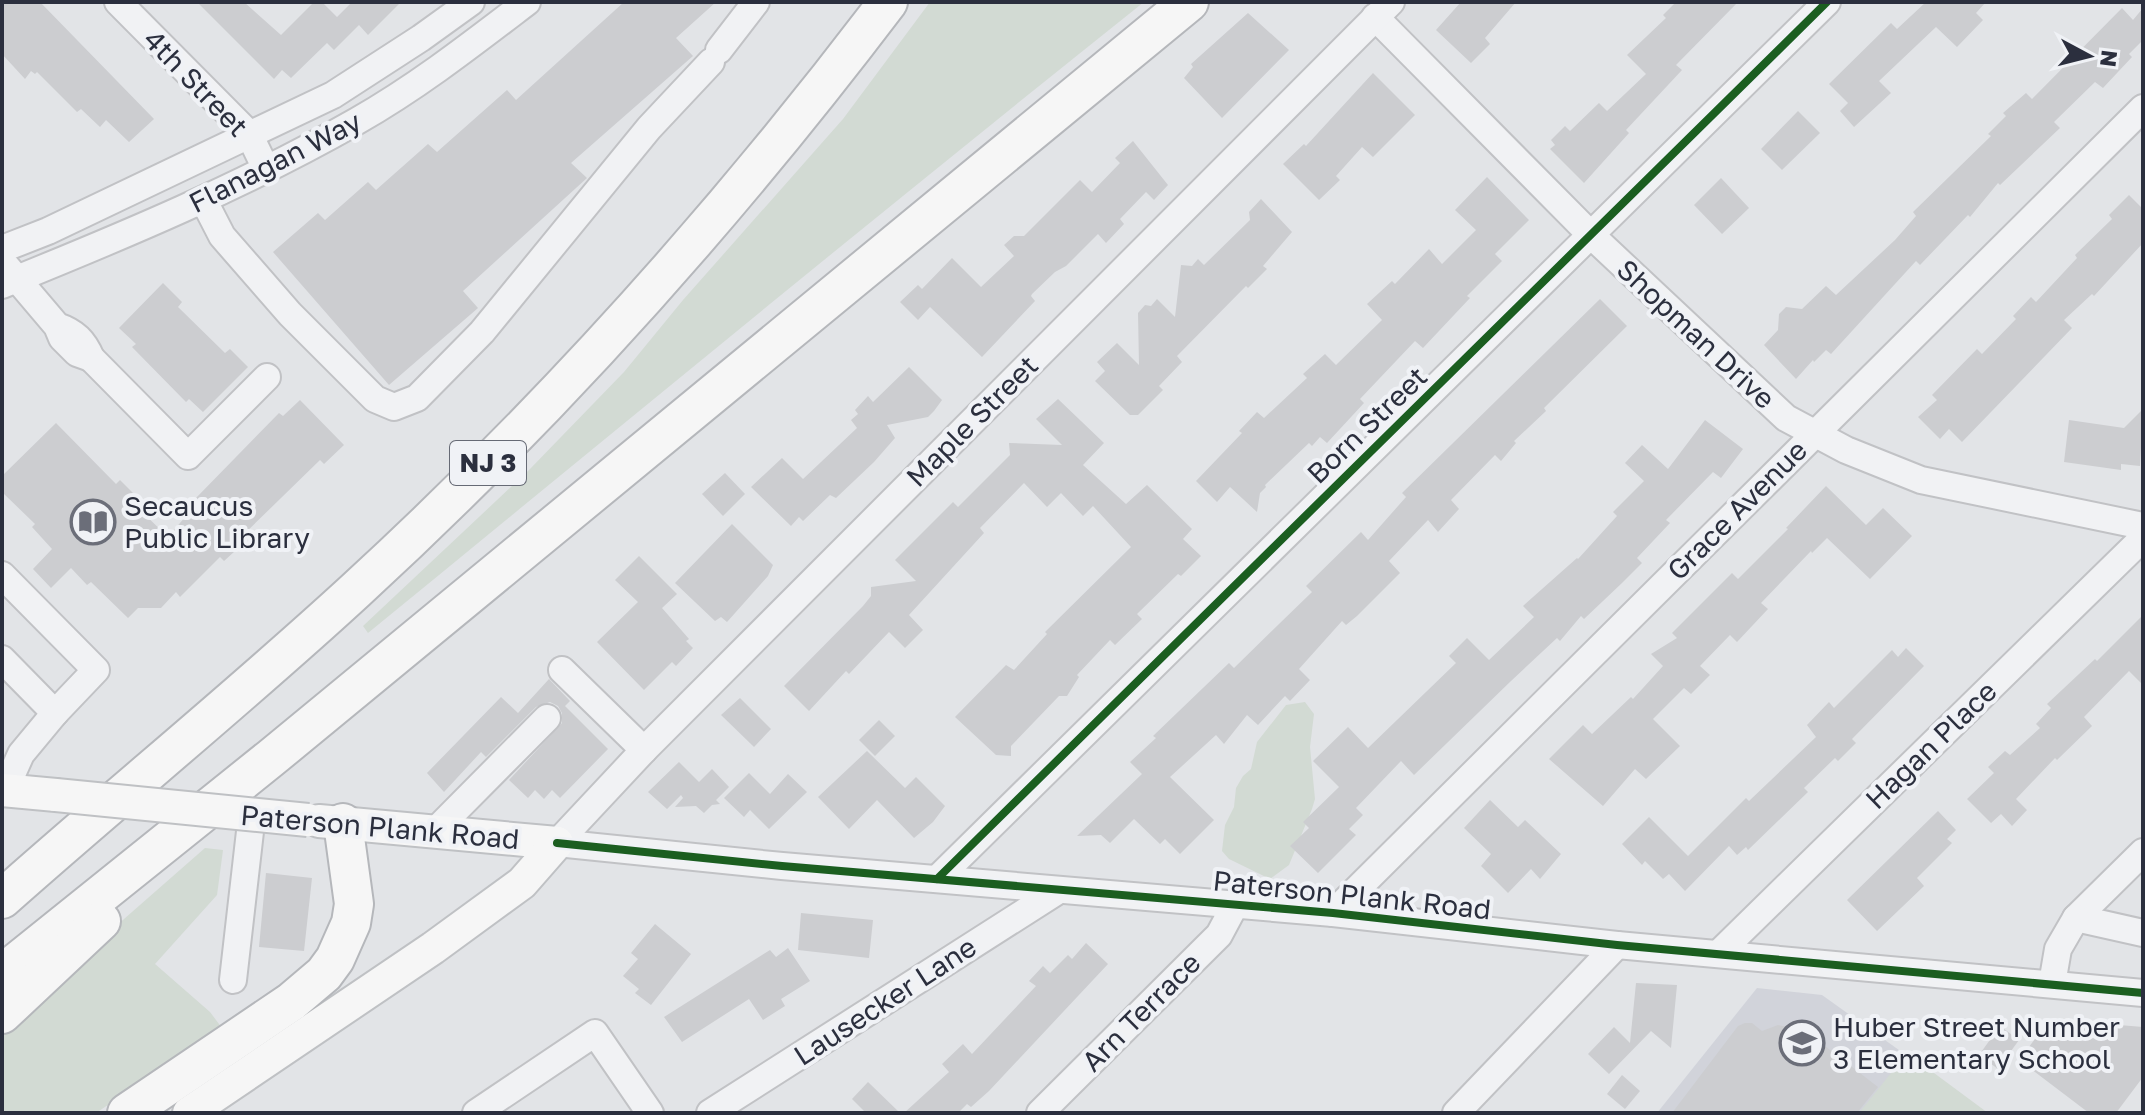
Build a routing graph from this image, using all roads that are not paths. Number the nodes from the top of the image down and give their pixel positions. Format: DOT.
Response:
graph roads {
  1 [pos="118,2"];
  2 [pos="471,2"];
  3 [pos="527,2"];
  4 [pos="756,2"];
  5 [pos="888,2"];
  6 [pos="1189,2"];
  7 [pos="1827,2"];
  8 [pos="1383,10"];
  9 [pos="386,61"];
  10 [pos="405,90"];
  11 [pos="2143,108"];
  12 [pos="249,134"];
  13 [pos="266,169"];
  14 [pos="204,201"];
  15 [pos="1592,236"];
  16 [pos="2,249"];
  17 [pos="7,275"];
  18 [pos="267,377"];
  19 [pos="1813,434"];
  20 [pos="2143,526"];
  21 [pos="2143,538"];
  22 [pos="2,575"];
  23 [pos="2,659"];
  24 [pos="562,670"];
  25 [pos="55,713"];
  26 [pos="547,718"];
  27 [pos="644,750"];
  28 [pos="271,758"];
  29 [pos="4,790"];
  30 [pos="252,814"];
  31 [pos="325,822"];
  32 [pos="434,832"];
  33 [pos="557,843"];
  34 [pos="2143,852"];
  35 [pos="34,870"];
  36 [pos="937,879"];
  37 [pos="1059,890"];
  38 [pos="2,891"];
  39 [pos="2,899"];
  40 [pos="1235,905"];
  41 [pos="1333,913"];
  42 [pos="2076,918"];
  43 [pos="2143,933"];
  44 [pos="1617,945"];
  45 [pos="1719,953"];
  46 [pos="2,974"];
  47 [pos="233,980"];
  48 [pos="2052,984"];
  49 [pos="2143,993"];
  50 [pos="2,1014"];
  51 [pos="127,1113"];
  52 [pos="189,1113"];
  53 [pos="476,1113"];
  54 [pos="650,1113"];
  55 [pos="710,1113"];
  56 [pos="1040,1113"];
  57 [pos="1456,1113"];
  1 -- 12 [label="street, 4th Street"];
  2 -- 9 [label="street, Flanagan Way"];
  3 -- 10 [label="street, Flanagan Way"];
  4 -- 14 [label="street"];
  5 -- 35 [label="highway, NJ 3"];
  6 -- 28 [label="highway"];
  7 -- 15 [label="street, Born Street"];
  8 -- 15 [label="street, Shopman Drive"];
  8 -- 27 [label="street, Maple Street"];
  9 -- 10 [label="street"];
  9 -- 12 [label="street, Flanagan Way"];
  10 -- 13 [label="street, Flanagan Way"];
  11 -- 19 [label="street, Grace Avenue"];
  12 -- 13 [label="street, 4th Street"];
  12 -- 16 [label="street, Flanagan Way"];
  13 -- 14 [label="street, Flanagan Way"];
  14 -- 17 [label="street, Flanagan Way"];
  15 -- 19 [label="street, Shopman Drive"];
  15 -- 36 [label="street, Born Street"];
  17 -- 18 [label="street"];
  19 -- 20 [label="street, Shopman Drive"];
  19 -- 41 [label="street, Grace Avenue"];
  21 -- 45 [label="street, Hagan Place"];
  22 -- 25 [label="street"];
  23 -- 25 [label="street"];
  24 -- 27 [label="street"];
  25 -- 29 [label="street"];
  26 -- 32 [label="street"];
  27 -- 33 [label="street, Maple Street"];
  28 -- 46 [label="highway"];
  28 -- 50 [label="highway"];
  29 -- 30 [label="main road, Paterson Plank Road, bridge"];
  30 -- 31 [label="main road, Paterson Plank Road, bridge"];
  30 -- 47 [label="street"];
  31 -- 32 [label="main road, Paterson Plank Road"];
  31 -- 51 [label="highway"];
  32 -- 33 [label="main road, Paterson Plank Road"];
  33 -- 36 [label="street, Paterson Plank Road"];
  33 -- 52 [label="main road"];
  34 -- 42 [label="street"];
  35 -- 38 [label="highway, NJ 3"];
  35 -- 39 [label="highway, NJ 3"];
  36 -- 37 [label="street, Paterson Plank Road"];
  37 -- 40 [label="street, Paterson Plank Road"];
  37 -- 55 [label="street, Lausecker Lane"];
  40 -- 41 [label="street, Paterson Plank Road"];
  40 -- 56 [label="street, Arn Terrace"];
  41 -- 44 [label="street, Paterson Plank Road"];
  42 -- 43 [label="street"];
  42 -- 48 [label="street"];
  44 -- 45 [label="street, Paterson Plank Road"];
  44 -- 57 [label="street"];
  45 -- 48 [label="street, Paterson Plank Road"];
  48 -- 49 [label="street, Paterson Plank Road"];
  53 -- 54 [label="street"];
}
